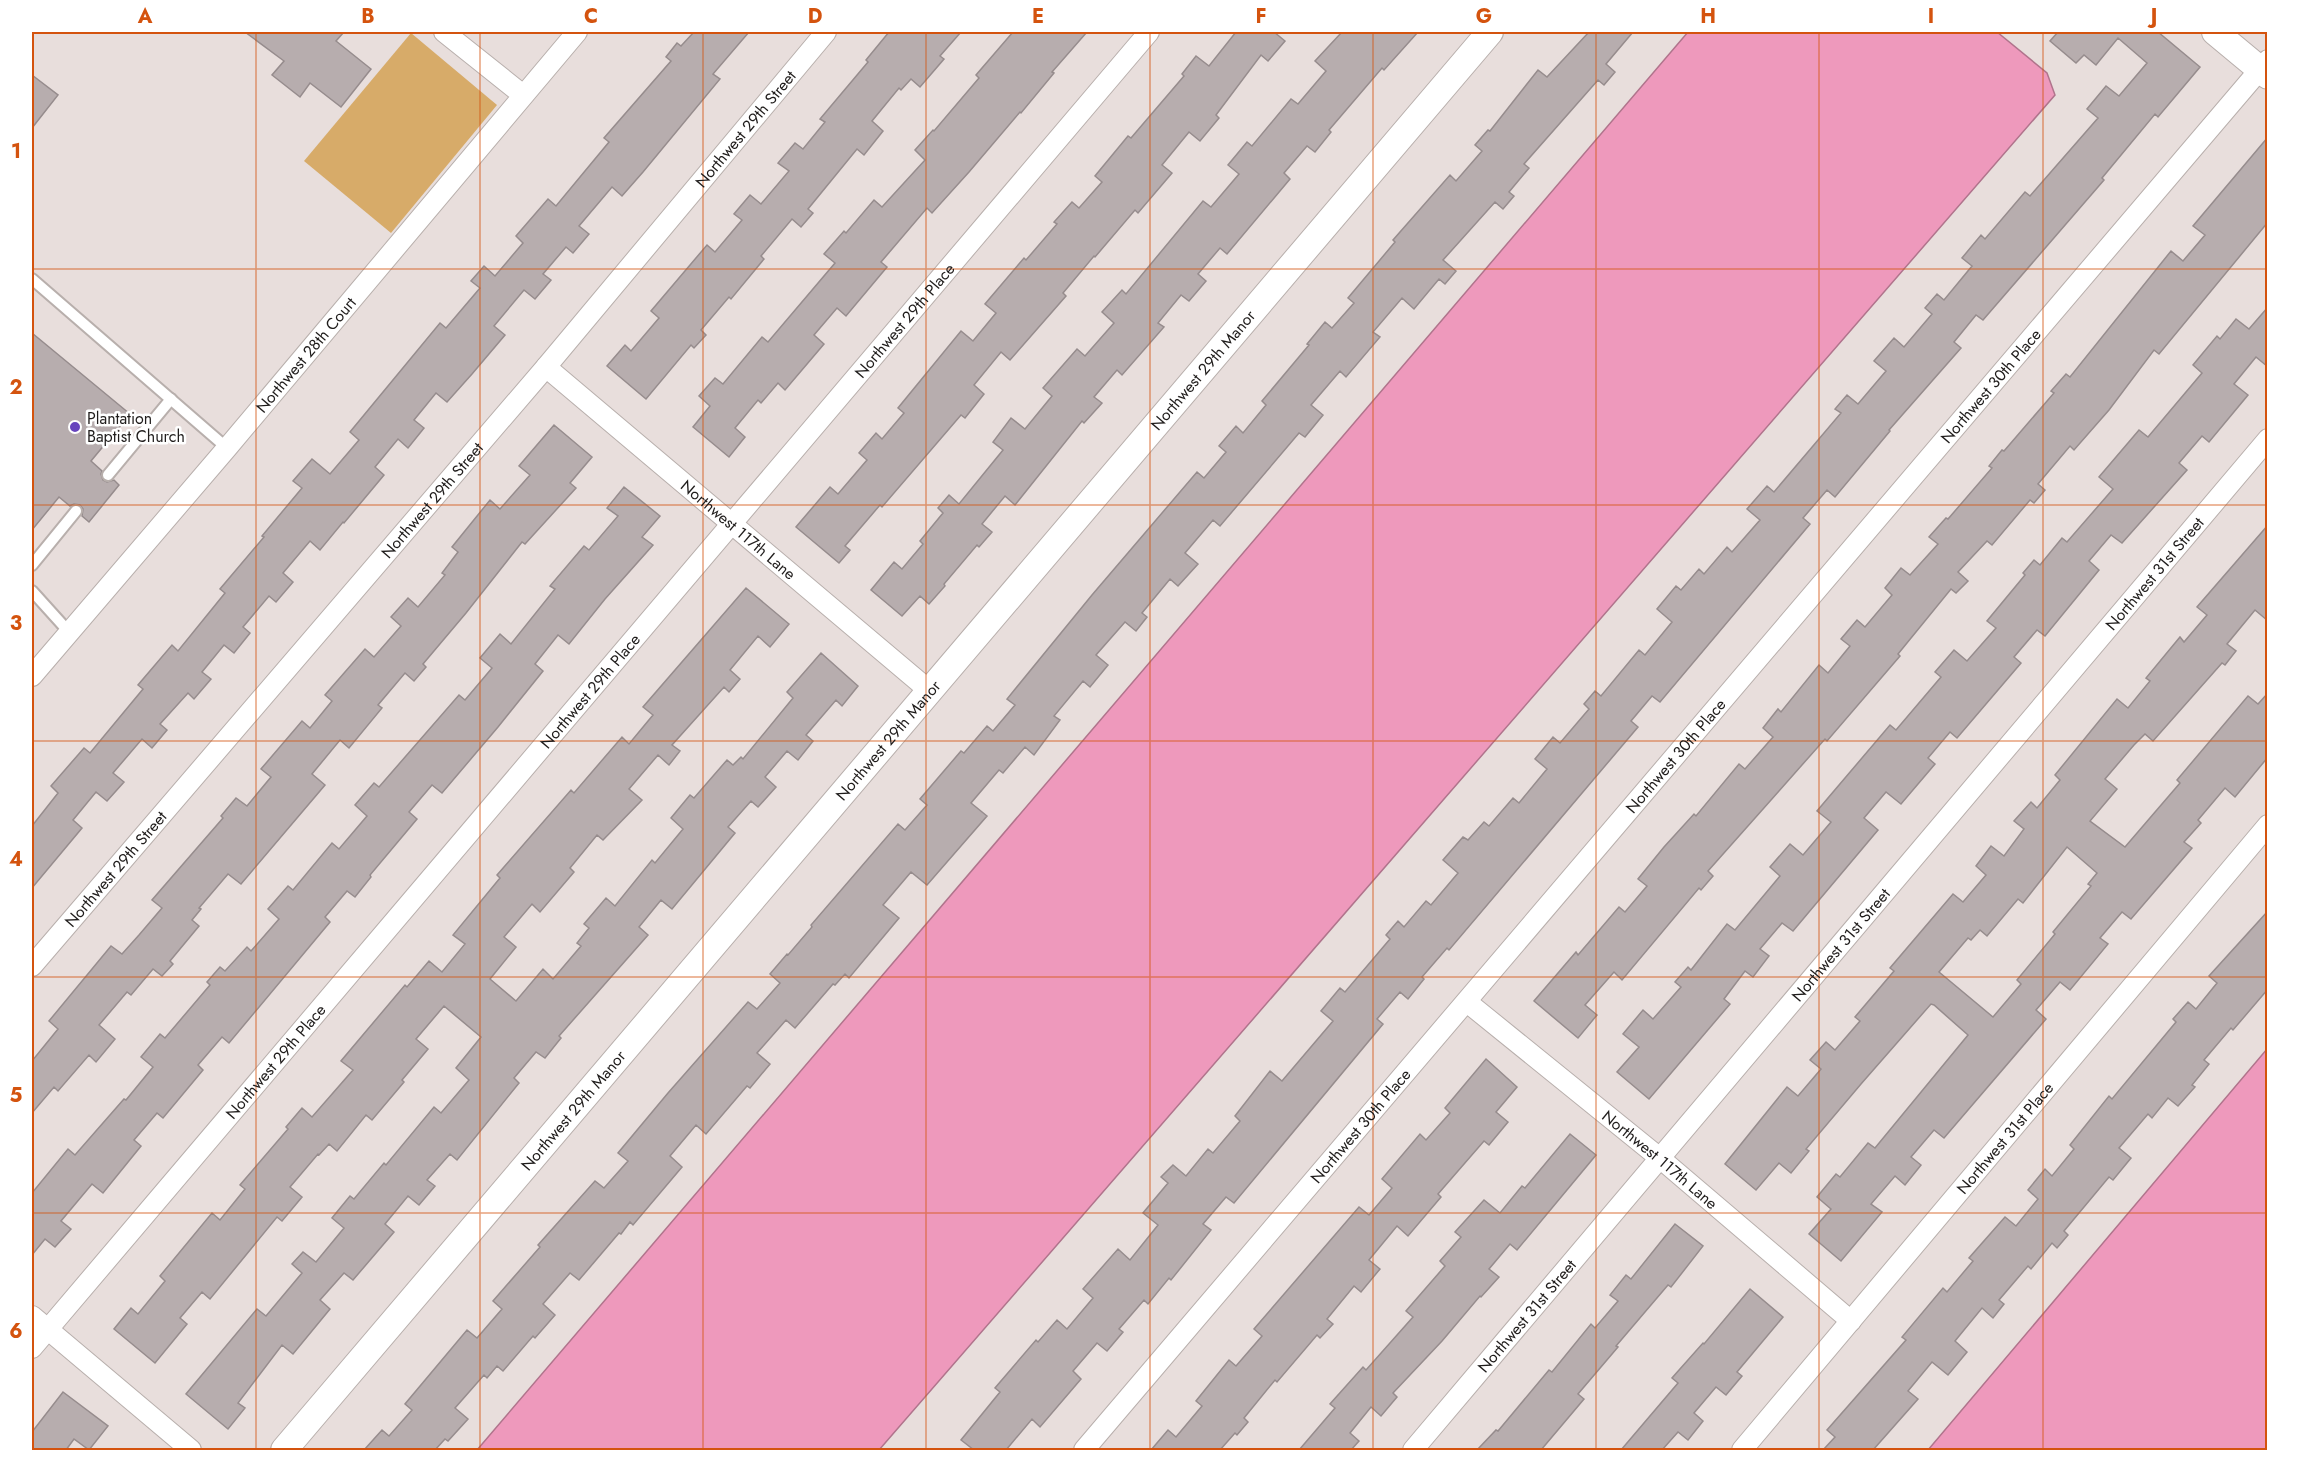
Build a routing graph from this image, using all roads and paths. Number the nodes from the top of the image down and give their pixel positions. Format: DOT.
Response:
graph roads {
  1 [pos="444,32"];
  2 [pos="577,32"];
  3 [pos="826,32"];
  4 [pos="1149,32"];
  5 [pos="1490,32"];
  6 [pos="2215,32"];
  7 [pos="2265,68"];
  8 [pos="523,95"];
  9 [pos="32,279"];
  10 [pos="546,367"];
  11 [pos="171,399"];
  12 [pos="2268,439"];
  13 [pos="227,448"];
  14 [pos="108,475"];
  15 [pos="76,511"];
  16 [pos="731,524"];
  17 [pos="32,565"];
  18 [pos="32,591"];
  19 [pos="69,632"];
  20 [pos="32,676"];
  21 [pos="931,692"];
  22 [pos="2268,825"];
  23 [pos="32,966"];
  24 [pos="1467,1002"];
  25 [pos="1661,1159"];
  26 [pos="32,1316"];
  27 [pos="1851,1321"];
  28 [pos="48,1329"];
  29 [pos="32,1348"];
  30 [pos="191,1450"];
  31 [pos="284,1450"];
  32 [pos="1084,1450"];
  33 [pos="1413,1450"];
  34 [pos="1742,1450"];
  1 -- 8 [label="street"];
  2 -- 8 [label="street, Northwest 28th Court"];
  3 -- 10 [label="street, Northwest 29th Street"];
  4 -- 16 [label="street, Northwest 29th Place"];
  5 -- 21 [label="street, Northwest 29th Manor"];
  6 -- 7 [label="street"];
  7 -- 24 [label="street, Northwest 30th Place"];
  8 -- 13 [label="street, Northwest 28th Court"];
  9 -- 11 [label="lane"];
  10 -- 16 [label="street, Northwest 117th Lane"];
  10 -- 23 [label="street, Northwest 29th Street"];
  11 -- 13 [label="lane"];
  11 -- 14 [label="lane"];
  12 -- 25 [label="street, Northwest 31st Street"];
  13 -- 19 [label="street, Northwest 28th Court"];
  15 -- 17 [label="lane"];
  16 -- 21 [label="street, Northwest 117th Lane"];
  16 -- 28 [label="street, Northwest 29th Place"];
  18 -- 19 [label="lane"];
  19 -- 20 [label="street, Northwest 28th Court"];
  21 -- 31 [label="street, Northwest 29th Manor"];
  22 -- 27 [label="street, Northwest 31st Place"];
  24 -- 25 [label="street, Northwest 117th Lane"];
  24 -- 32 [label="street, Northwest 30th Place"];
  25 -- 27 [label="street, Northwest 117th Lane"];
  25 -- 33 [label="street, Northwest 31st Street"];
  26 -- 28 [label="street"];
  27 -- 34 [label="street, Northwest 31st Place"];
  28 -- 29 [label="street, Northwest 29th Place"];
  28 -- 30 [label="street"];
}
